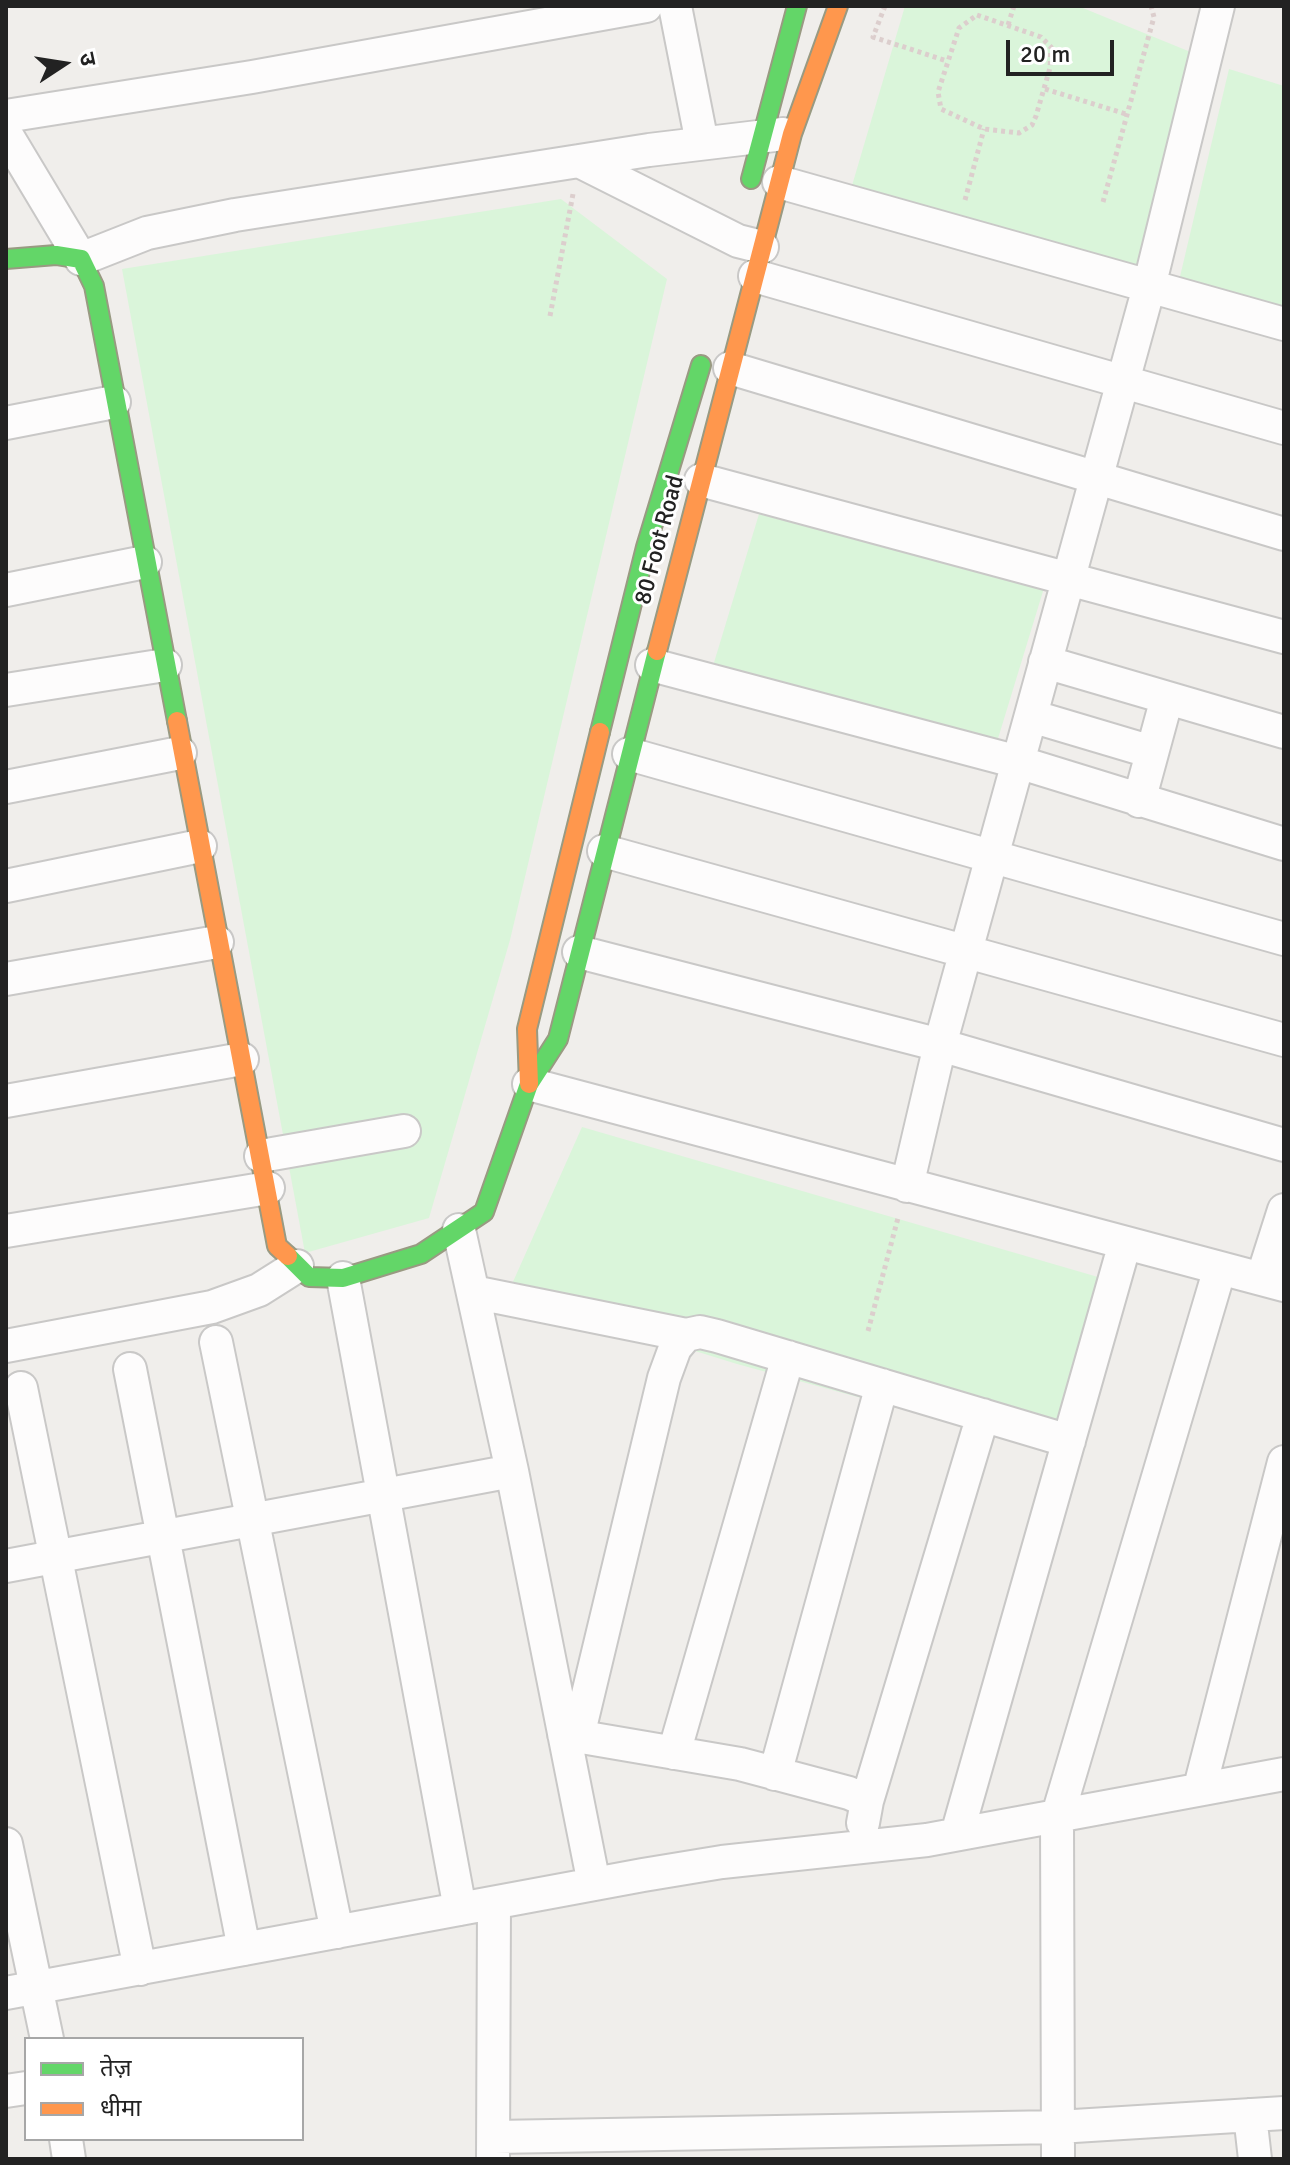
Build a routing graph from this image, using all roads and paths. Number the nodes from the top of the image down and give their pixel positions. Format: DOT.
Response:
graph roads {
  1 [pos="646,6"];
  2 [pos="675,6"];
  3 [pos="797,6"];
  4 [pos="838,6"];
  5 [pos="885,6"];
  6 [pos="1014,6"];
  7 [pos="1151,6"];
  8 [pos="1218,6"];
  9 [pos="1008,25"];
  10 [pos="947,61"];
  11 [pos="1045,89"];
  12 [pos="1126,114"];
  13 [pos="6,116"];
  14 [pos="984,129"];
  15 [pos="6,134"];
  16 [pos="792,134"];
  17 [pos="760,135"];
  18 [pos="702,143"];
  19 [pos="579,161"];
  20 [pos="779,182"];
  21 [pos="748,195"];
  22 [pos="1103,202"];
  23 [pos="956,232"];
  24 [pos="746,249"];
  25 [pos="6,259"];
  26 [pos="81,259"];
  27 [pos="1149,287"];
  28 [pos="550,316"];
  29 [pos="1284,324"];
  30 [pos="718,358"];
  31 [pos="1123,382"];
  32 [pos="114,402"];
  33 [pos="6,423"];
  34 [pos="1284,428"];
  35 [pos="701,480"];
  36 [pos="1096,480"];
  37 [pos="1284,534"];
  38 [pos="646,547"];
  39 [pos="681,555"];
  40 [pos="145,562"];
  41 [pos="1068,580"];
  42 [pos="6,590"];
  43 [pos="1284,637"];
  44 [pos="1045,662"];
  45 [pos="165,665"];
  46 [pos="652,665"];
  47 [pos="6,690"];
  48 [pos="1167,698"];
  49 [pos="1031,716"];
  50 [pos="1284,732"];
  51 [pos="1152,752"];
  52 [pos="180,753"];
  53 [pos="629,754"];
  54 [pos="1018,762"];
  55 [pos="6,787"];
  56 [pos="1139,801"];
  57 [pos="1284,844"];
  58 [pos="200,846"];
  59 [pos="604,851"];
  60 [pos="992,855"];
  61 [pos="6,886"];
  62 [pos="1284,939"];
  63 [pos="217,942"];
  64 [pos="579,952"];
  65 [pos="965,952"];
  66 [pos="6,979"];
  67 [pos="1284,1040"];
  68 [pos="940,1045"];
  69 [pos="242,1059"];
  70 [pos="529,1084"];
  71 [pos="6,1101"];
  72 [pos="404,1131"];
  73 [pos="1284,1145"];
  74 [pos="261,1156"];
  75 [pos="907,1186"];
  76 [pos="268,1188"];
  77 [pos="1284,1210"];
  78 [pos="472,1221"];
  79 [pos="6,1231"];
  80 [pos="1125,1243"];
  81 [pos="297,1266"];
  82 [pos="1220,1268"];
  83 [pos="343,1278"];
  84 [pos="1273,1282"];
  85 [pos="473,1292"];
  86 [pos="868,1331"];
  87 [pos="686,1335"];
  88 [pos="216,1342"];
  89 [pos="6,1346"];
  90 [pos="788,1357"];
  91 [pos="130,1369"];
  92 [pos="882,1385"];
  93 [pos="21,1388"];
  94 [pos="983,1415"];
  95 [pos="1069,1441"];
  96 [pos="1284,1462"];
  97 [pos="512,1471"];
  98 [pos="382,1494"];
  99 [pos="253,1518"];
  100 [pos="163,1536"];
  101 [pos="56,1556"];
  102 [pos="6,1566"];
  103 [pos="571,1735"];
  104 [pos="674,1753"];
  105 [pos="775,1774"];
  106 [pos="1284,1774"];
  107 [pos="1200,1787"];
  108 [pos="867,1801"];
  109 [pos="1057,1818"];
  110 [pos="957,1834"];
  111 [pos="6,1844"];
  112 [pos="858,1848"];
  113 [pos="594,1884"];
  114 [pos="494,1903"];
  115 [pos="460,1909"];
  116 [pos="337,1932"];
  117 [pos="244,1949"];
  118 [pos="140,1969"];
  119 [pos="21,1990"];
  120 [pos="46,2037"];
  121 [pos="1284,2113"];
  122 [pos="1250,2115"];
  123 [pos="1058,2127"];
  124 [pos="494,2148"];
  125 [pos="1058,2159"];
  126 [pos="1255,2159"];
  1 -- 13 [label="street"];
  2 -- 18 [label="street"];
  3 -- 17 [label="street"];
  4 -- 16 [label="street, 80 Foot Road"];
  5 -- 10 [label="path"];
  6 -- 9 [label="path"];
  7 -- 12 [label="path"];
  8 -- 27 [label="street"];
  9 -- 10 [label="path"];
  9 -- 11 [label="path"];
  10 -- 14 [label="path"];
  11 -- 12 [label="path"];
  11 -- 14 [label="path"];
  12 -- 22 [label="path"];
  14 -- 23 [label="path"];
  15 -- 26 [label="street"];
  16 -- 17 [label="street"];
  16 -- 20 [label="street, 80 Foot Road"];
  17 -- 18 [label="street"];
  17 -- 21 [label="street"];
  18 -- 19 [label="street"];
  19 -- 24 [label="street"];
  19 -- 26 [label="street"];
  19 -- 28 [label="path"];
  20 -- 23 [label="street"];
  20 -- 24 [label="street, 80 Foot Road"];
  23 -- 27 [label="street"];
  24 -- 30 [label="street, 80 Foot Road"];
  24 -- 31 [label="street"];
  25 -- 26 [label="street"];
  26 -- 32 [label="street"];
  27 -- 29 [label="street"];
  27 -- 31 [label="street"];
  30 -- 35 [label="street, 80 Foot Road"];
  30 -- 36 [label="street"];
  30 -- 38 [label="street, 80 Foot Road"];
  31 -- 34 [label="street"];
  31 -- 36 [label="street"];
  32 -- 33 [label="street"];
  32 -- 40 [label="street"];
  35 -- 39 [label="street, 80 Foot Road"];
  35 -- 41 [label="street"];
  36 -- 37 [label="street"];
  36 -- 41 [label="street"];
  38 -- 39 [label="street"];
  38 -- 70 [label="street, 80 Foot Road"];
  39 -- 46 [label="street, 80 Foot Road"];
  40 -- 42 [label="street"];
  40 -- 45 [label="street"];
  41 -- 43 [label="street"];
  41 -- 44 [label="street"];
  44 -- 48 [label="street"];
  44 -- 49 [label="street"];
  45 -- 47 [label="street"];
  45 -- 52 [label="street"];
  46 -- 53 [label="street, 80 Foot Road"];
  46 -- 54 [label="street"];
  48 -- 50 [label="street"];
  48 -- 51 [label="street"];
  49 -- 51 [label="street"];
  49 -- 54 [label="street"];
  51 -- 56 [label="street"];
  52 -- 55 [label="street"];
  52 -- 58 [label="street"];
  53 -- 59 [label="street, 80 Foot Road"];
  53 -- 60 [label="street"];
  54 -- 56 [label="street"];
  54 -- 60 [label="street"];
  56 -- 57 [label="street"];
  58 -- 61 [label="street"];
  58 -- 63 [label="street"];
  59 -- 64 [label="street, 80 Foot Road"];
  59 -- 65 [label="street"];
  60 -- 62 [label="street"];
  60 -- 65 [label="street"];
  63 -- 66 [label="street"];
  63 -- 69 [label="street"];
  64 -- 68 [label="street"];
  64 -- 70 [label="street, 80 Foot Road"];
  65 -- 67 [label="street"];
  65 -- 68 [label="street"];
  68 -- 73 [label="street"];
  68 -- 75 [label="street"];
  69 -- 71 [label="street"];
  69 -- 74 [label="street"];
  70 -- 75 [label="street"];
  70 -- 78 [label="street, 80 Foot Road"];
  72 -- 74 [label="street"];
  74 -- 76 [label="street"];
  75 -- 80 [label="street"];
  75 -- 86 [label="path"];
  76 -- 79 [label="street"];
  76 -- 81 [label="street"];
  77 -- 84 [label="street"];
  78 -- 83 [label="street"];
  78 -- 85 [label="street"];
  80 -- 82 [label="street"];
  80 -- 95 [label="street"];
  81 -- 83 [label="street"];
  81 -- 89 [label="street"];
  82 -- 84 [label="street"];
  82 -- 109 [label="street"];
  83 -- 98 [label="street"];
  85 -- 87 [label="street"];
  85 -- 97 [label="street"];
  87 -- 90 [label="street"];
  87 -- 103 [label="street"];
  88 -- 99 [label="street"];
  90 -- 92 [label="street"];
  90 -- 104 [label="street"];
  91 -- 100 [label="street"];
  92 -- 94 [label="street"];
  92 -- 105 [label="street"];
  93 -- 101 [label="street"];
  94 -- 95 [label="street"];
  94 -- 108 [label="street"];
  95 -- 110 [label="street"];
  96 -- 107 [label="street"];
  97 -- 98 [label="street"];
  97 -- 103 [label="street"];
  98 -- 99 [label="street"];
  98 -- 115 [label="street"];
  99 -- 100 [label="street"];
  99 -- 116 [label="street"];
  100 -- 101 [label="street"];
  100 -- 117 [label="street"];
  101 -- 102 [label="street"];
  101 -- 118 [label="street"];
  103 -- 104 [label="street"];
  103 -- 113 [label="street"];
  104 -- 105 [label="street"];
  105 -- 108 [label="street"];
  106 -- 107 [label="street"];
  107 -- 109 [label="street"];
  108 -- 112 [label="street"];
  109 -- 110 [label="street"];
  109 -- 123 [label="street"];
  110 -- 112 [label="street"];
  111 -- 119 [label="street"];
  112 -- 113 [label="street"];
  113 -- 114 [label="street"];
  114 -- 115 [label="street"];
  114 -- 124 [label="street"];
  115 -- 116 [label="street"];
  116 -- 117 [label="street"];
  117 -- 118 [label="street"];
  118 -- 119 [label="street"];
  119 -- 120 [label="street"];
  121 -- 122 [label="street"];
  122 -- 123 [label="street"];
  122 -- 126 [label="street"];
  123 -- 124 [label="street"];
  123 -- 125 [label="street"];
}
